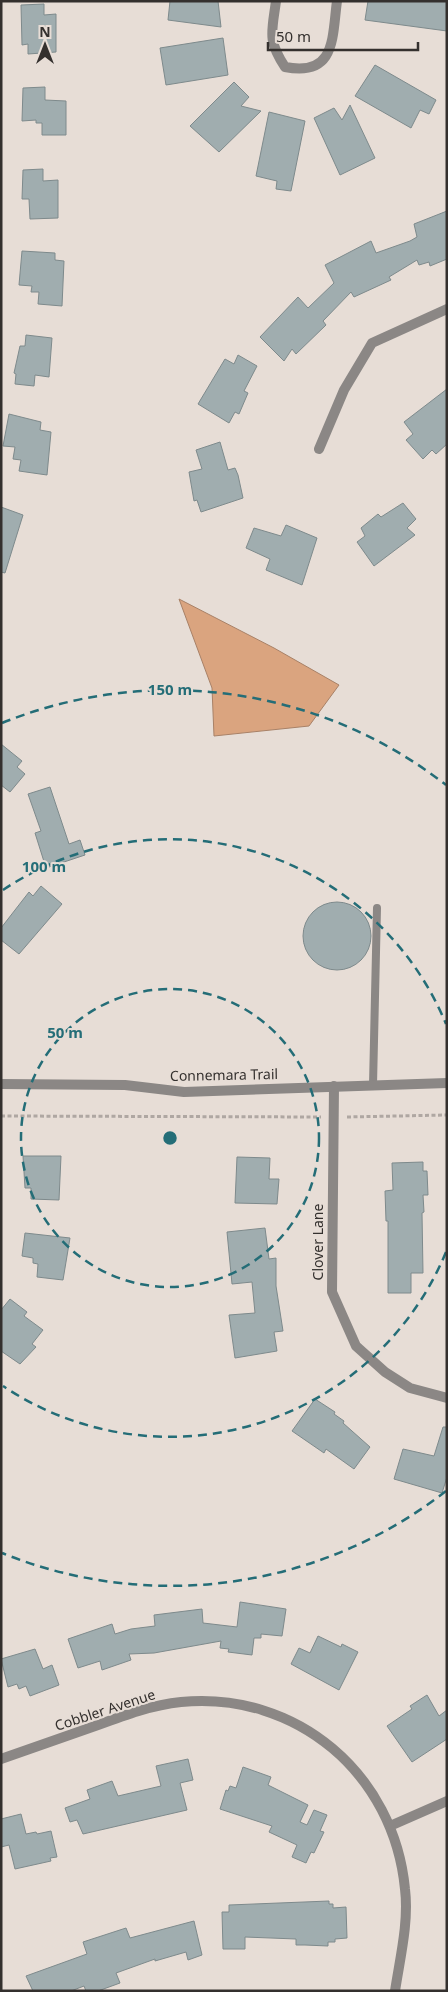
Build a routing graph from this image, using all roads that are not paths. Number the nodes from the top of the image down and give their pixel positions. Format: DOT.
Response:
graph roads {
  1 [pos="276,1"];
  2 [pos="337,1"];
  3 [pos="447,309"];
  4 [pos="319,449"];
  5 [pos="377,908"];
  6 [pos="447,1083"];
  7 [pos="1,1084"];
  8 [pos="373,1085"];
  9 [pos="334,1086"];
  10 [pos="447,1398"];
  11 [pos="1,1759"];
  12 [pos="447,1802"];
  13 [pos="390,1826"];
  14 [pos="395,1991"];
  1 -- 2 [label="street"];
  3 -- 4 [label="street"];
  5 -- 8 [label="lane"];
  6 -- 8 [label="street, Connemara Trail"];
  7 -- 9 [label="street, Connemara Trail"];
  8 -- 9 [label="street, Connemara Trail"];
  9 -- 10 [label="street, Clover Lane"];
  11 -- 13 [label="street, Cobbler Avenue"];
  12 -- 13 [label="street"];
  13 -- 14 [label="street, Cobbler Avenue"];
}
